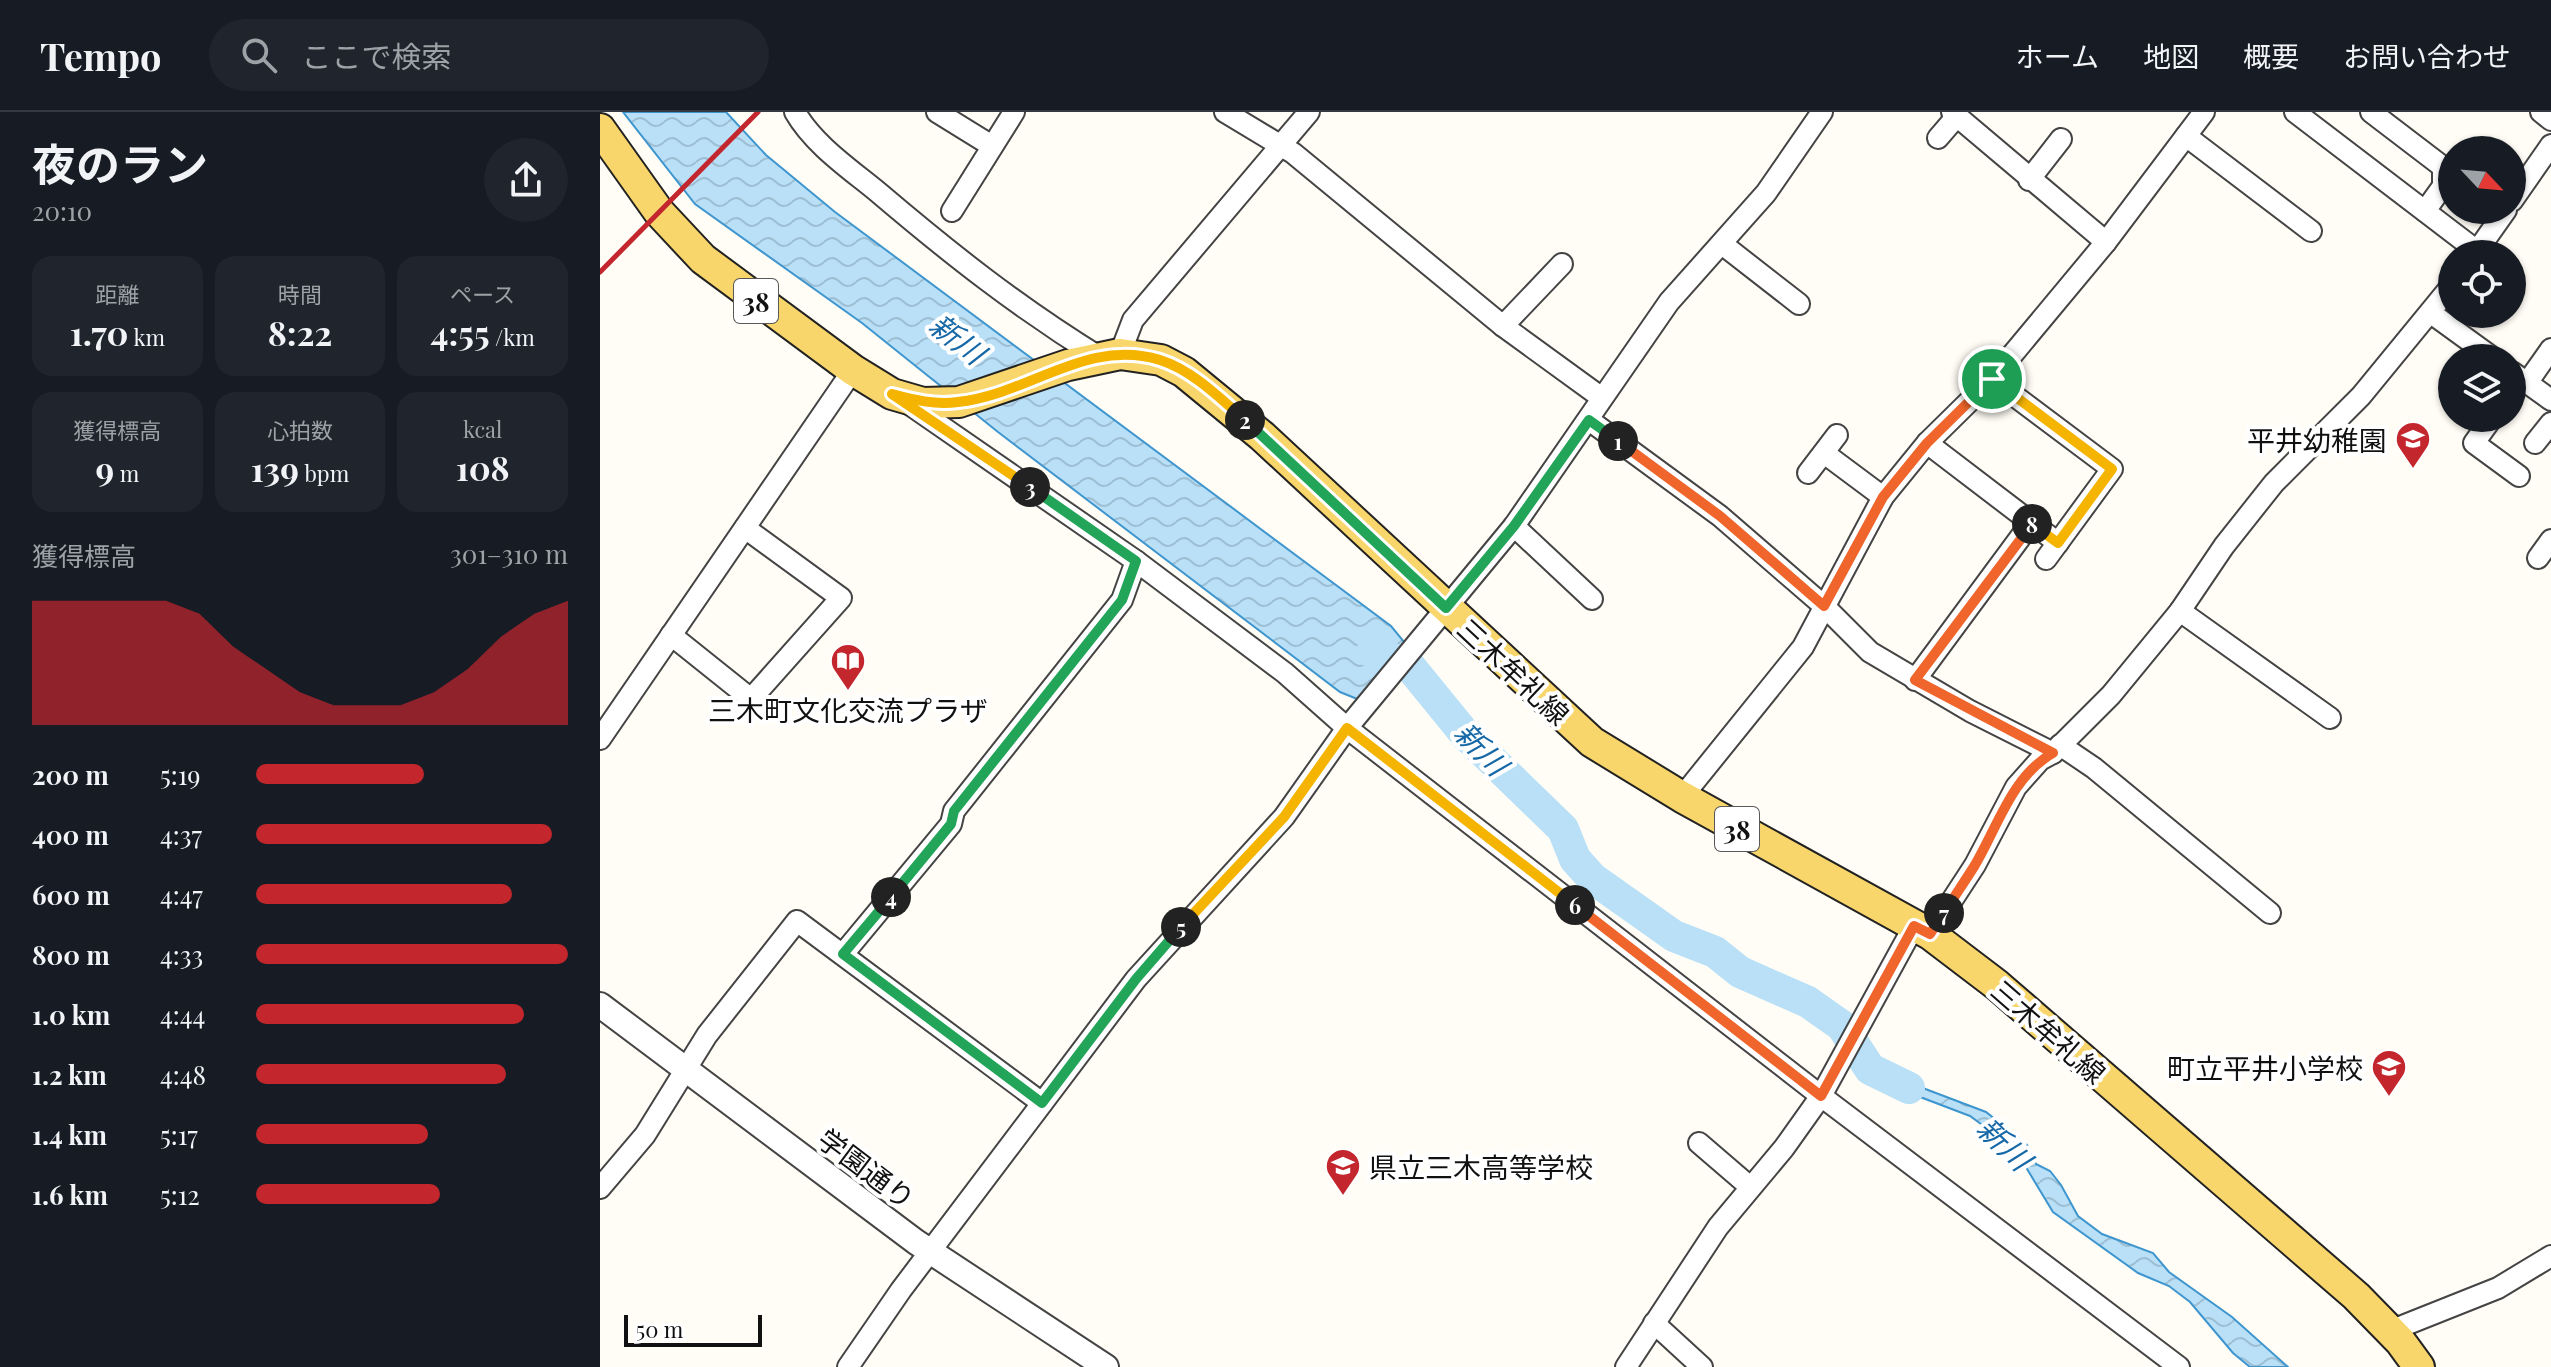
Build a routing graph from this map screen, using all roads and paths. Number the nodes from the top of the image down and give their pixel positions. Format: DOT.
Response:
graph roads {
  1 [pos="937,112"];
  2 [pos="1014,112"];
  3 [pos="1225,112"];
  4 [pos="1309,112"];
  5 [pos="2204,112"];
  6 [pos="2295,112"];
  7 [pos="2371,112"];
  8 [pos="2541,112"];
  9 [pos="1819,113"];
  10 [pos="1954,113"];
  11 [pos="799,114"];
  12 [pos="2551,120"];
  13 [pos="600,129"];
  14 [pos="2186,136"];
  15 [pos="1938,138"];
  16 [pos="2061,139"];
  17 [pos="2551,145"];
  18 [pos="992,146"];
  19 [pos="1279,146"];
  20 [pos="2020,181"];
  21 [pos="2526,181"];
  22 [pos="952,211"];
  23 [pos="2425,211"];
  24 [pos="2311,231"];
  25 [pos="2461,240"];
  26 [pos="2106,242"];
  27 [pos="1722,244"];
  28 [pos="1562,264"];
  29 [pos="1799,304"];
  30 [pos="2438,304"];
  31 [pos="2431,313"];
  32 [pos="1503,326"];
  33 [pos="2474,344"];
  34 [pos="2551,349"];
  35 [pos="1110,356"];
  36 [pos="853,370"];
  37 [pos="2526,373"];
  38 [pos="1992,379"];
  39 [pos="2526,386"];
  40 [pos="892,394"];
  41 [pos="1602,398"];
  42 [pos="2551,400"];
  43 [pos="1589,420"];
  44 [pos="2551,423"];
  45 [pos="2482,432"];
  46 [pos="1837,435"];
  47 [pos="1927,443"];
  48 [pos="2535,443"];
  49 [pos="1824,453"];
  50 [pos="1808,473"];
  51 [pos="2519,476"];
  52 [pos="1883,497"];
  53 [pos="2031,523"];
  54 [pos="1514,526"];
  55 [pos="745,528"];
  56 [pos="2551,540"];
  57 [pos="2538,558"];
  58 [pos="1136,561"];
  59 [pos="1592,599"];
  60 [pos="1824,606"];
  61 [pos="2180,611"];
  62 [pos="1438,619"];
  63 [pos="671,635"];
  64 [pos="1915,680"];
  65 [pos="2330,718"];
  66 [pos="1347,728"];
  67 [pos="600,739"];
  68 [pos="2056,749"];
  69 [pos="1682,797"];
  70 [pos="2270,913"];
  71 [pos="1922,930"];
  72 [pos="843,954"];
  73 [pos="600,1005"];
  74 [pos="684,1068"];
  75 [pos="1824,1090"];
  76 [pos="1042,1103"];
  77 [pos="1699,1143"];
  78 [pos="1749,1186"];
  79 [pos="600,1188"];
  80 [pos="931,1252"];
  81 [pos="2551,1256"];
  82 [pos="1654,1323"];
  83 [pos="2395,1336"];
  84 [pos="848,1367"];
  85 [pos="1106,1367"];
  86 [pos="1626,1367"];
  87 [pos="1702,1367"];
  88 [pos="2179,1367"];
  89 [pos="2419,1367"];
  1 -- 18 [label="street"];
  2 -- 18 [label="street"];
  3 -- 19 [label="street"];
  4 -- 19 [label="street"];
  5 -- 14 [label="street"];
  6 -- 23 [label="street"];
  7 -- 23 [label="street"];
  8 -- 12 [label="street"];
  9 -- 27 [label="street"];
  10 -- 15 [label="street"];
  10 -- 20 [label="street"];
  11 -- 35 [label="street"];
  13 -- 36 [label="main road, 三木牟礼線 / 38"];
  14 -- 24 [label="street"];
  14 -- 26 [label="street"];
  16 -- 20 [label="street"];
  17 -- 21 [label="street"];
  18 -- 22 [label="street"];
  19 -- 32 [label="street"];
  19 -- 35 [label="street"];
  20 -- 26 [label="street"];
  23 -- 25 [label="street"];
  26 -- 38 [label="street"];
  27 -- 29 [label="street"];
  27 -- 41 [label="street"];
  28 -- 32 [label="street"];
  30 -- 31 [label="street"];
  31 -- 33 [label="street"];
  31 -- 61 [label="street"];
  32 -- 41 [label="street"];
  34 -- 37 [label="street"];
  35 -- 40 [label="main road, 三木牟礼線 / 38"];
  35 -- 62 [label="main road, 三木牟礼線 / 38"];
  36 -- 40 [label="main road, 三木牟礼線 / 38"];
  36 -- 55 [label="street"];
  38 -- 47 [label="street"];
  38 -- 53 [label="street"];
  39 -- 42 [label="street"];
  40 -- 58 [label="street"];
  41 -- 43 [label="street"];
  43 -- 54 [label="street"];
  43 -- 60 [label="street"];
  44 -- 48 [label="street"];
  45 -- 51 [label="street"];
  46 -- 49 [label="street"];
  47 -- 52 [label="street"];
  47 -- 53 [label="street"];
  49 -- 50 [label="street"];
  49 -- 52 [label="street"];
  52 -- 60 [label="street"];
  53 -- 64 [label="street"];
  54 -- 59 [label="street"];
  54 -- 62 [label="street"];
  55 -- 63 [label="street"];
  55 -- 63 [label="street"];
  56 -- 57 [label="street"];
  58 -- 66 [label="street"];
  58 -- 72 [label="street"];
  60 -- 64 [label="street"];
  60 -- 69 [label="street"];
  61 -- 65 [label="street"];
  61 -- 68 [label="street"];
  62 -- 66 [label="street"];
  62 -- 69 [label="main road, 三木牟礼線 / 38"];
  63 -- 67 [label="street"];
  64 -- 68 [label="street"];
  66 -- 75 [label="street"];
  66 -- 76 [label="street"];
  68 -- 70 [label="street"];
  68 -- 71 [label="street"];
  69 -- 71 [label="main road, 三木牟礼線 / 38"];
  71 -- 75 [label="street"];
  71 -- 83 [label="main road, 三木牟礼線 / 38"];
  72 -- 74 [label="street"];
  72 -- 76 [label="street"];
  73 -- 74 [label="street, 学園通り"];
  74 -- 79 [label="street"];
  74 -- 80 [label="street, 学園通り"];
  75 -- 78 [label="street"];
  75 -- 88 [label="street"];
  76 -- 80 [label="street"];
  77 -- 78 [label="street"];
  78 -- 82 [label="street"];
  80 -- 84 [label="street"];
  80 -- 85 [label="street, 学園通り"];
  81 -- 83 [label="street"];
  82 -- 86 [label="street"];
  82 -- 87 [label="street"];
  83 -- 89 [label="main road, 三木牟礼線 / 38"];
}
